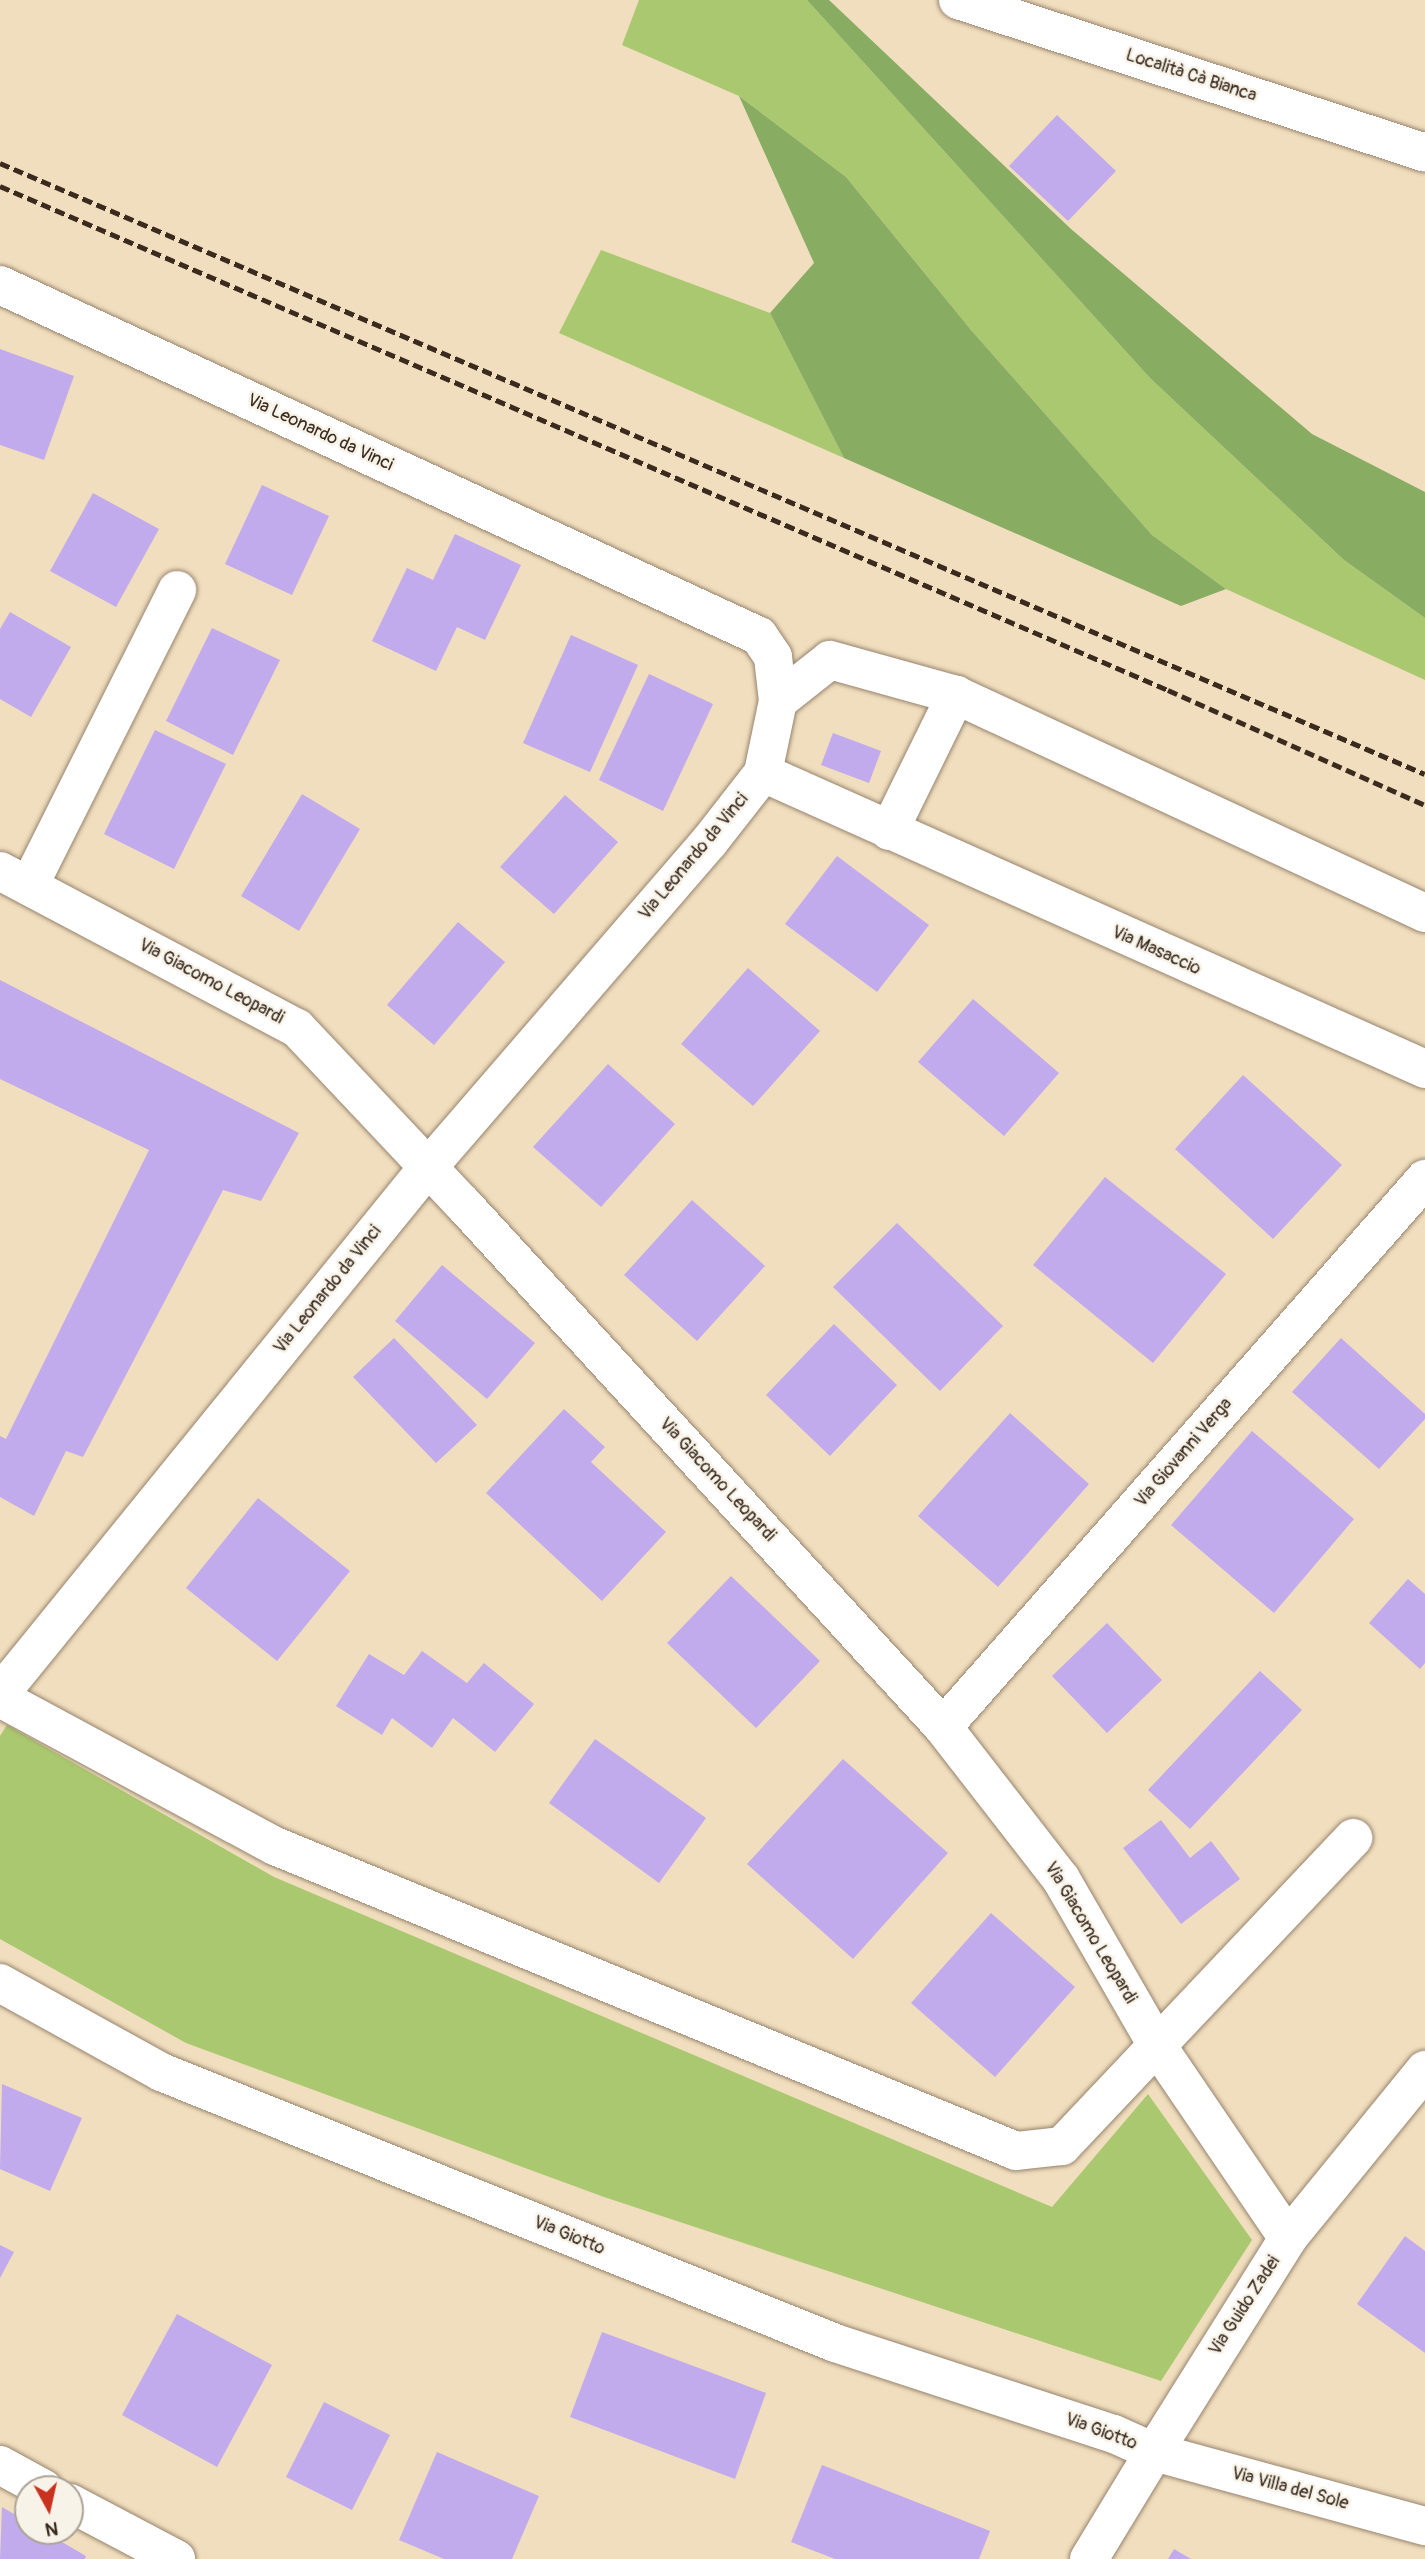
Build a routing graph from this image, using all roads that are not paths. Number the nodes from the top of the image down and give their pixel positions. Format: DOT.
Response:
graph roads {
  1 [pos="958,0"];
  2 [pos="1425,153"];
  3 [pos="0,285"];
  4 [pos="177,590"];
  5 [pos="956,695"];
  6 [pos="778,701"];
  7 [pos="762,773"];
  8 [pos="889,831"];
  9 [pos="14,879"];
  10 [pos="1425,913"];
  11 [pos="1425,1069"];
  12 [pos="428,1167"];
  13 [pos="1425,1179"];
  14 [pos="0,1696"];
  15 [pos="943,1727"];
  16 [pos="1353,1838"];
  17 [pos="0,1983"];
  18 [pos="1158,2047"];
  19 [pos="1425,2070"];
  20 [pos="1289,2238"];
  21 [pos="1154,2452"];
  22 [pos="0,2465"];
  23 [pos="18,2475"];
  24 [pos="84,2510"];
  25 [pos="1425,2526"];
  26 [pos="176,2559"];
  27 [pos="1089,2559"];
  1 -- 2 [label="street, Località Cà Bianca"];
  3 -- 6 [label="street, Via Leonardo da Vinci"];
  4 -- 9 [label="street"];
  5 -- 6 [label="street"];
  5 -- 8 [label="street"];
  5 -- 10 [label="street"];
  6 -- 7 [label="street, Via Leonardo da Vinci"];
  7 -- 8 [label="street, Via Masaccio"];
  7 -- 12 [label="street, Via Leonardo da Vinci"];
  8 -- 11 [label="street, Via Masaccio"];
  9 -- 12 [label="street, Via Giacomo Leopardi"];
  12 -- 14 [label="street, Via Leonardo da Vinci"];
  12 -- 15 [label="street, Via Giacomo Leopardi"];
  13 -- 15 [label="street, Via Giovanni Verga"];
  14 -- 18 [label="street"];
  15 -- 18 [label="street, Via Giacomo Leopardi"];
  16 -- 18 [label="street"];
  17 -- 21 [label="street, Via Giotto"];
  18 -- 20 [label="street, Via Giacomo Leopardi"];
  19 -- 20 [label="street, Via Guido Zadei"];
  20 -- 21 [label="street, Via Guido Zadei"];
  21 -- 25 [label="street, Via Villa del Sole"];
  21 -- 27 [label="street, Via Guido Zadei"];
  22 -- 23 [label="street"];
  24 -- 26 [label="street"];
}
